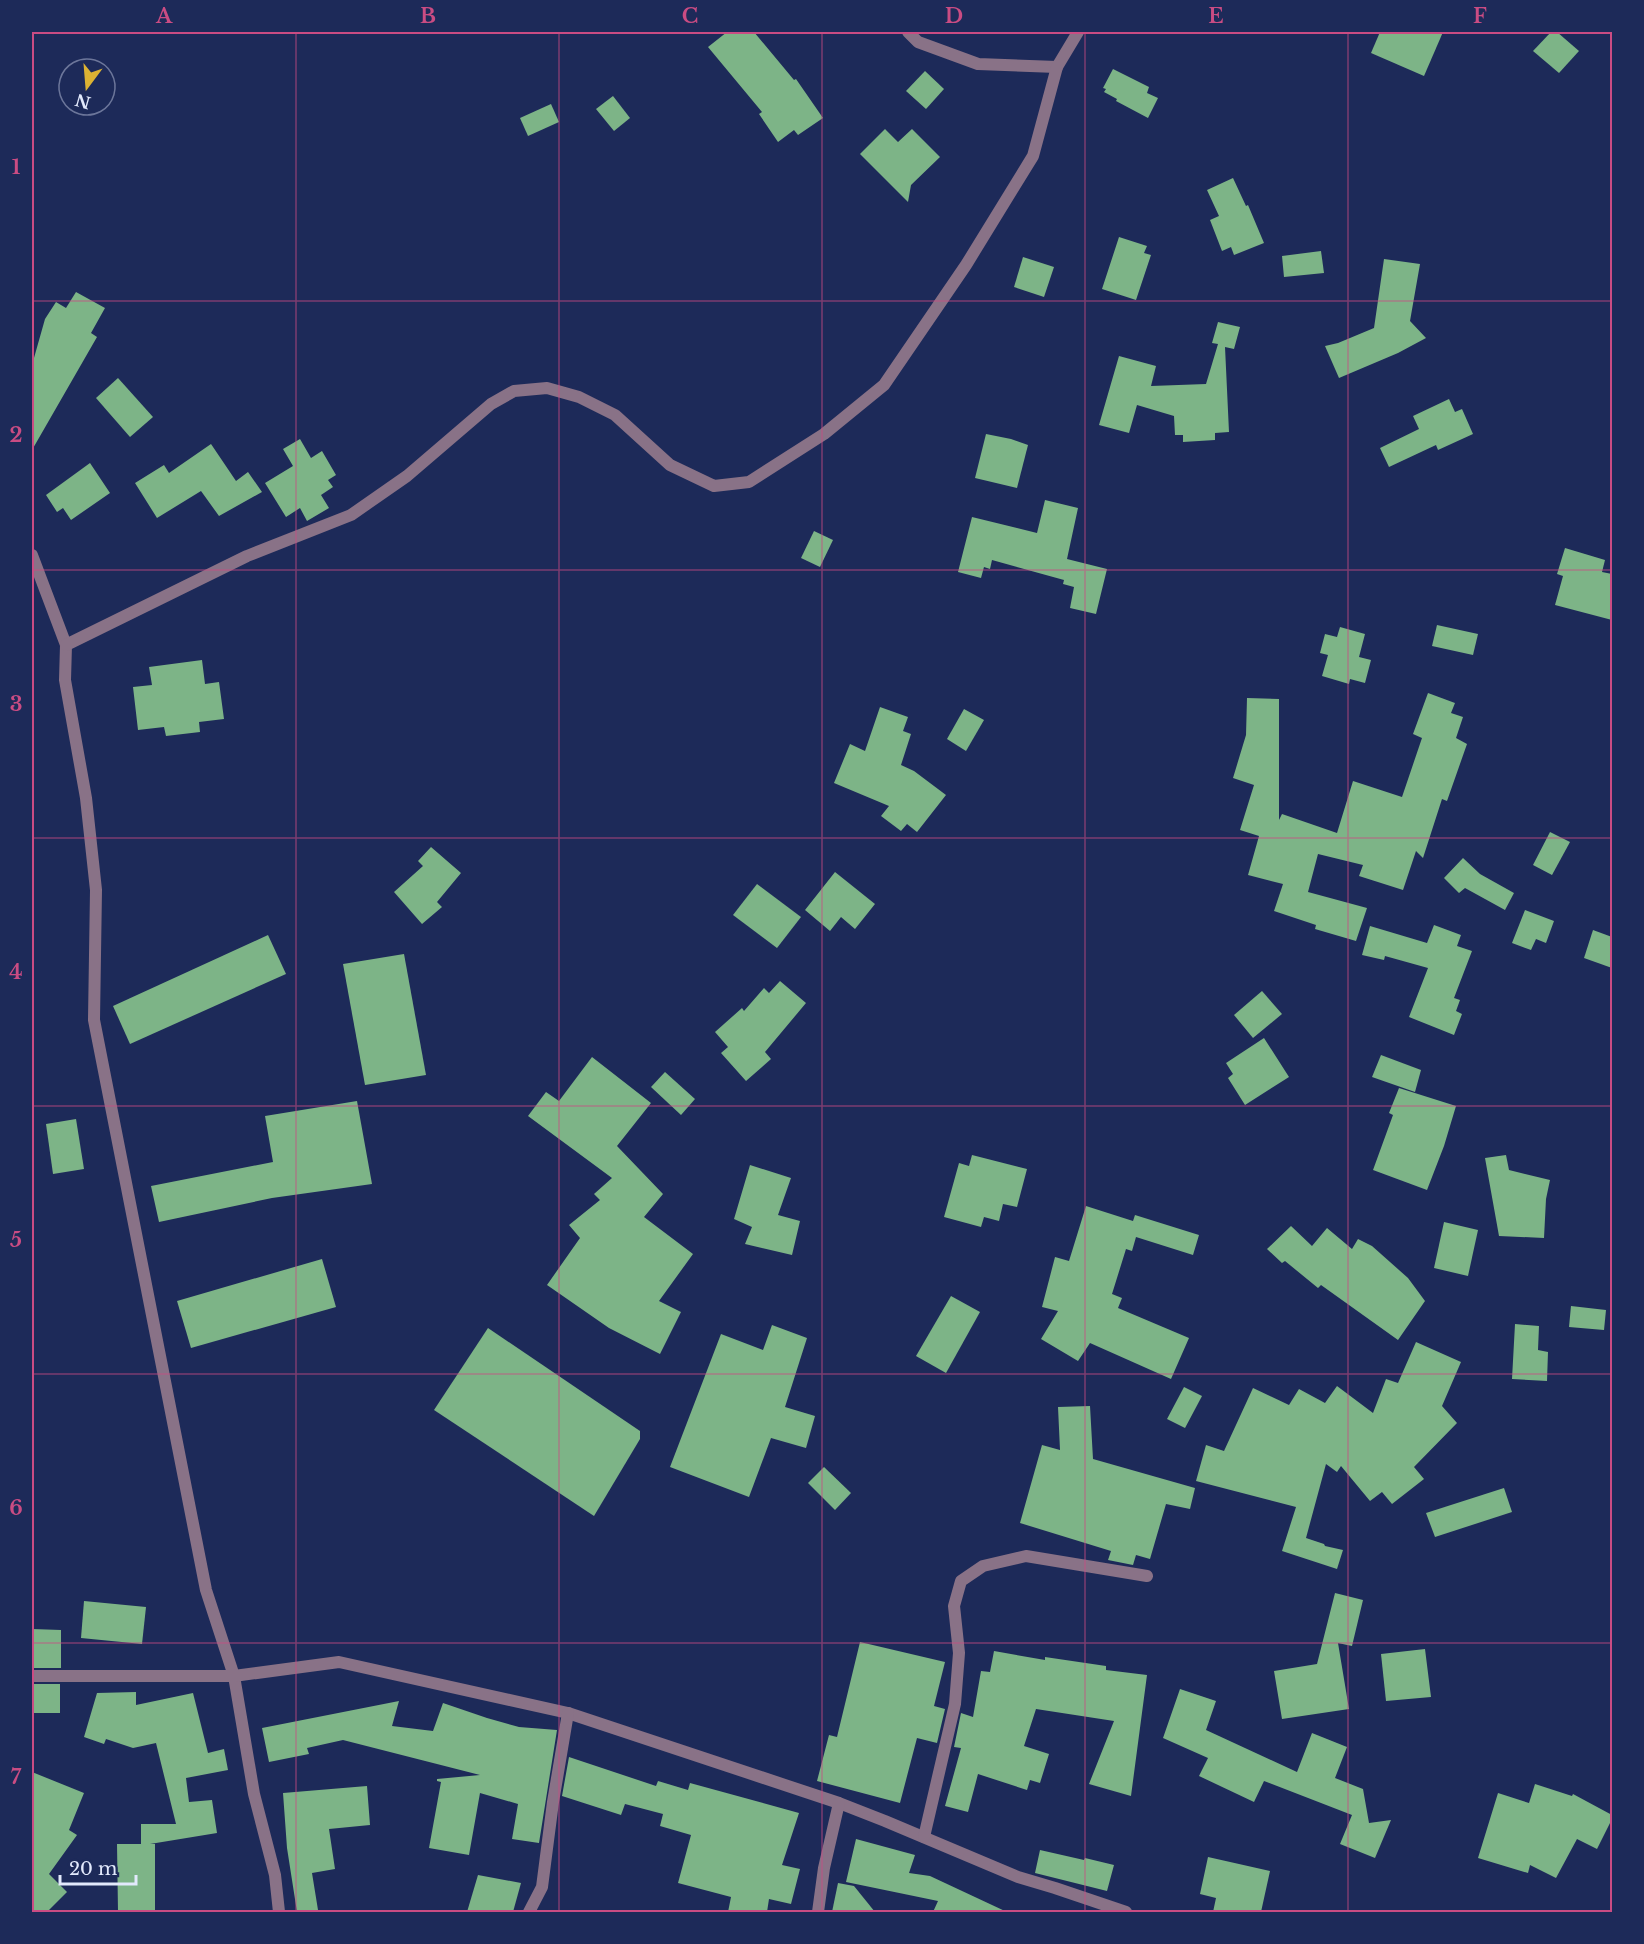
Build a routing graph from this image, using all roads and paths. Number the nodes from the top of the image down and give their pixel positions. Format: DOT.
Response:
graph roads {
  1 [pos="908,32"];
  2 [pos="1078,32"];
  3 [pos="1057,67"];
  4 [pos="32,555"];
  5 [pos="66,645"];
  6 [pos="1147,1576"];
  7 [pos="32,1676"];
  8 [pos="234,1676"];
  9 [pos="568,1713"];
  10 [pos="839,1803"];
  11 [pos="924,1838"];
  12 [pos="279,1912"];
  13 [pos="529,1912"];
  14 [pos="818,1912"];
  15 [pos="1121,1912"];
  1 -- 3 [label="street"];
  2 -- 3 [label="street"];
  3 -- 5 [label="street"];
  4 -- 5 [label="street"];
  5 -- 8 [label="street"];
  6 -- 11 [label="street"];
  7 -- 8 [label="street"];
  8 -- 9 [label="street"];
  8 -- 12 [label="street"];
  9 -- 10 [label="street"];
  9 -- 13 [label="street"];
  10 -- 11 [label="street"];
  10 -- 14 [label="street"];
  11 -- 15 [label="street"];
}
